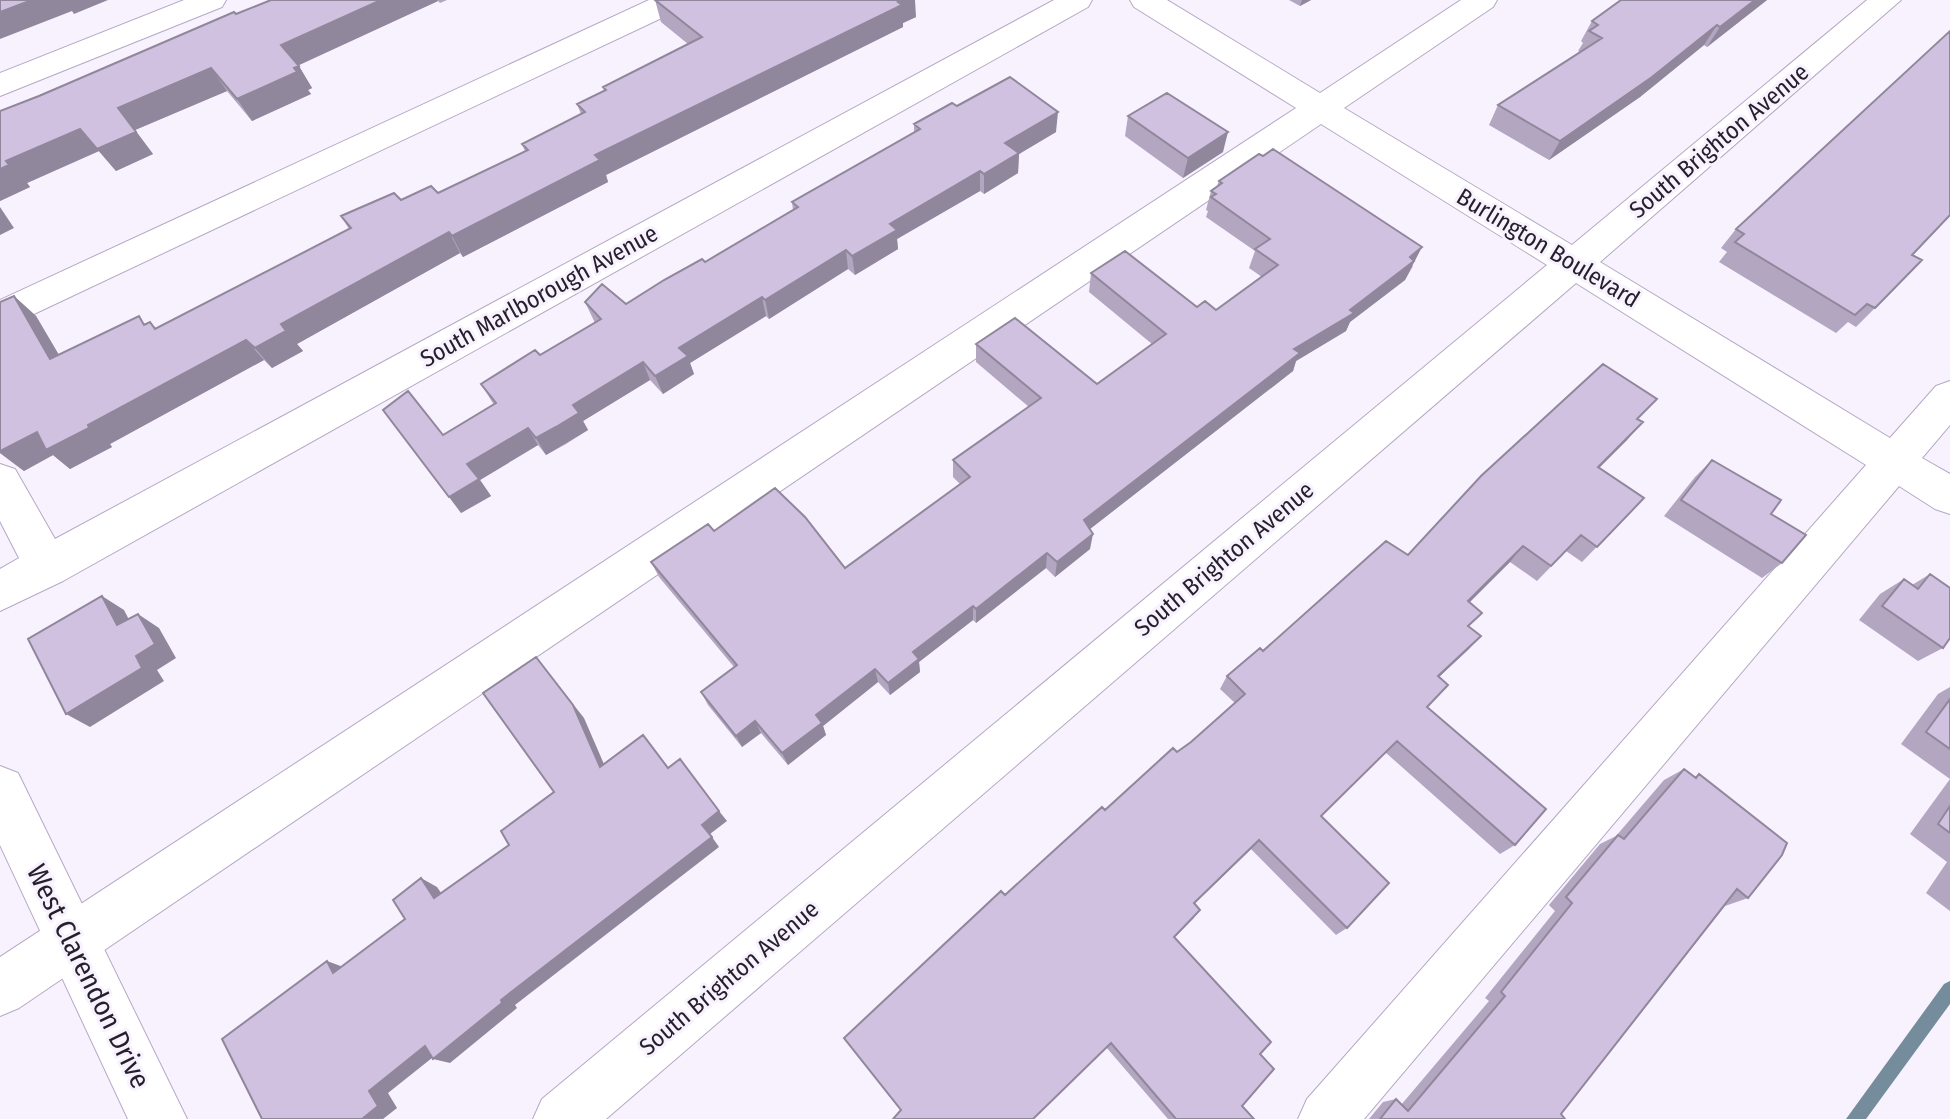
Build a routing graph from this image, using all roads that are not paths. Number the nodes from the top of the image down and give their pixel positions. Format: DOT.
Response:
graph roads {
  1 [pos="211,0"];
  2 [pos="674,0"];
  3 [pos="1077,0"];
  4 [pos="1145,0"];
  5 [pos="1482,0"];
  6 [pos="1886,0"];
  7 [pos="0,85"];
  8 [pos="1320,108"];
  9 [pos="1574,263"];
  10 [pos="0,316"];
  11 [pos="1950,397"];
  12 [pos="1894,462"];
  13 [pos="0,481"];
  14 [pos="1950,496"];
  15 [pos="47,567"];
  16 [pos="0,591"];
  17 [pos="0,790"];
  18 [pos="72,942"];
  19 [pos="0,989"];
  20 [pos="158,1119"];
  21 [pos="562,1119"];
  22 [pos="1327,1119"];
  1 -- 7 [label="street"];
  2 -- 10 [label="street"];
  3 -- 15 [label="street, South Marlborough Avenue"];
  4 -- 8 [label="street, Burlington Boulevard"];
  5 -- 8 [label="street"];
  6 -- 9 [label="street, South Brighton Avenue"];
  8 -- 9 [label="street, Burlington Boulevard"];
  8 -- 18 [label="street"];
  9 -- 12 [label="street, Burlington Boulevard"];
  9 -- 21 [label="street, South Brighton Avenue"];
  11 -- 12 [label="street"];
  12 -- 14 [label="street, Burlington Boulevard"];
  12 -- 22 [label="street"];
  13 -- 15 [label="street"];
  15 -- 16 [label="street, South Marlborough Avenue"];
  17 -- 18 [label="street, West Clarendon Drive"];
  18 -- 19 [label="street"];
  18 -- 20 [label="street, West Clarendon Drive"];
}
